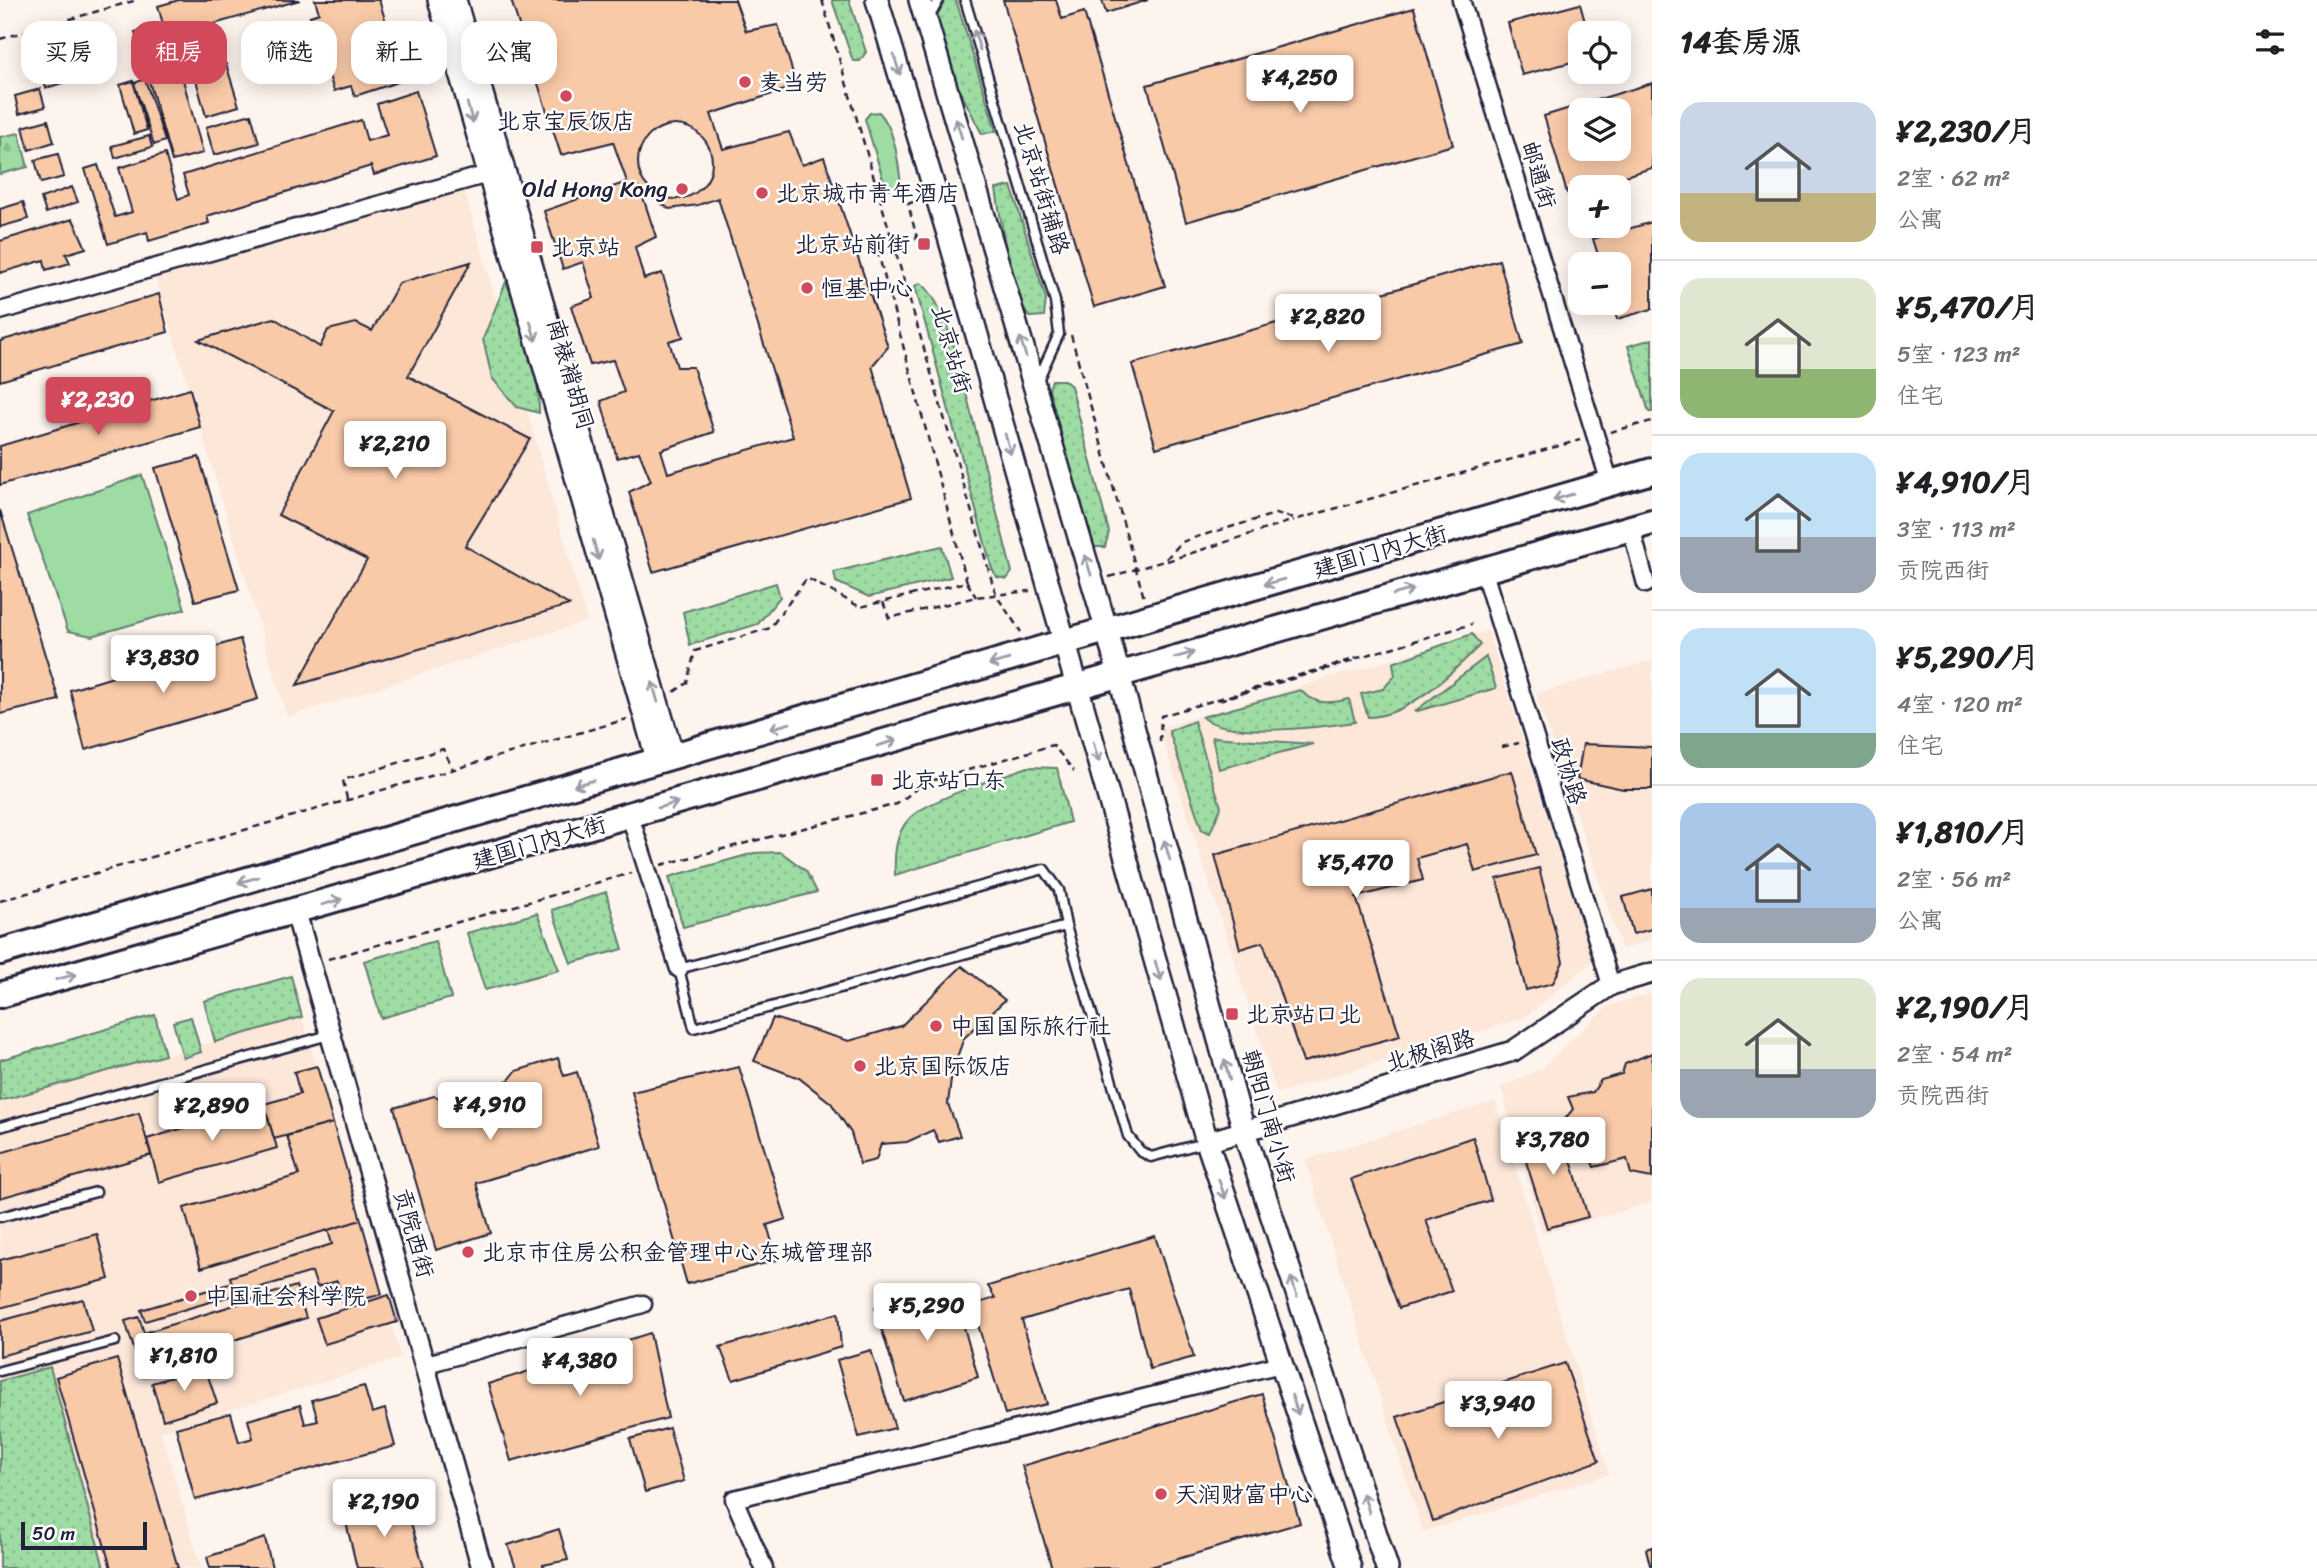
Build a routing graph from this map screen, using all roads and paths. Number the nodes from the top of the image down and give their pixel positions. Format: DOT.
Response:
graph roads {
  1 [pos="137,0"];
  2 [pos="438,0"];
  3 [pos="456,0"];
  4 [pos="821,0"];
  5 [pos="877,0"];
  6 [pos="920,0"];
  7 [pos="939,0"];
  8 [pos="965,0"];
  9 [pos="1461,0"];
  10 [pos="927,22"];
  11 [pos="0,39"];
  12 [pos="488,174"];
  13 [pos="0,311"];
  14 [pos="1069,330"];
  15 [pos="1035,386"];
  16 [pos="1652,421"];
  17 [pos="1595,435"];
  18 [pos="1652,471"];
  19 [pos="1610,483"];
  20 [pos="1297,519"];
  21 [pos="1641,525"];
  22 [pos="1190,539"];
  23 [pos="1164,561"];
  24 [pos="1483,569"];
  25 [pos="967,582"];
  26 [pos="1646,584"];
  27 [pos="883,602"];
  28 [pos="1149,618"];
  29 [pos="1472,624"];
  30 [pos="1107,631"];
  31 [pos="1064,643"];
  32 [pos="1035,652"];
  33 [pos="1118,674"];
  34 [pos="1077,686"];
  35 [pos="1160,742"];
  36 [pos="666,760"];
  37 [pos="453,769"];
  38 [pos="1074,771"];
  39 [pos="347,799"];
  40 [pos="630,816"];
  41 [pos="647,869"];
  42 [pos="296,913"];
  43 [pos="1066,926"];
  44 [pos="0,952"];
  45 [pos="328,959"];
  46 [pos="679,969"];
  47 [pos="1652,973"];
  48 [pos="1611,985"];
  49 [pos="5,995"];
  50 [pos="332,1035"];
  51 [pos="0,1127"];
  52 [pos="1244,1131"];
  53 [pos="1207,1142"];
  54 [pos="96,1192"];
  55 [pos="0,1217"];
  56 [pos="643,1304"];
  57 [pos="115,1341"];
  58 [pos="427,1364"];
  59 [pos="1281,1364"];
  60 [pos="0,1371"];
  61 [pos="482,1568"];
  62 [pos="764,1568"];
  63 [pos="1350,1568"];
  64 [pos="1387,1568"];
  1 -- 11 [label="path"];
  2 -- 12 [label="street, 南裱褙胡同, one-way"];
  36 -- 3 [label="street, one-way"];
  4 -- 32 [label="path, 北京站街"];
  5 -- 31 [label="main road, 北京站街, one-way"];
  6 -- 10 [label="main road"];
  7 -- 10 [label="lane"];
  15 -- 8 [label="lane, 北京站街辅路, one-way"];
  9 -- 17 [label="street, 邮通街"];
  15 -- 10 [label="main road, one-way"];
  12 -- 13 [label="street"];
  12 -- 36 [label="street, 南裱褙胡同, one-way"];
  14 -- 28 [label="path"];
  30 -- 15 [label="main road, one-way"];
  16 -- 17 [label="path"];
  17 -- 19 [label="street, 邮通街"];
  17 -- 20 [label="path"];
  18 -- 19 [label="highway, 建国门内大街"];
  19 -- 28 [label="highway, 建国门内大街, one-way"];
  20 -- 22 [label="path"];
  20 -- 23 [label="path"];
  21 -- 24 [label="highway, 建国门内大街"];
  21 -- 26 [label="street"];
  33 -- 24 [label="highway, 建国门内大街, one-way"];
  24 -- 48 [label="street, 政协路"];
  25 -- 27 [label="path"];
  28 -- 30 [label="highway, 建国门内大街"];
  29 -- 35 [label="path"];
  30 -- 31 [label="highway, 建国门内大街"];
  30 -- 33 [label="main road, 朝阳门南小街"];
  31 -- 32 [label="highway, 建国门内大街"];
  31 -- 34 [label="main road, 北京站街"];
  32 -- 36 [label="highway, 建国门内大街, one-way"];
  33 -- 34 [label="highway, 建国门内大街"];
  52 -- 33 [label="main road, 朝阳门南小街, one-way"];
  40 -- 34 [label="highway, 建国门内大街, one-way"];
  34 -- 53 [label="main road, one-way"];
  36 -- 44 [label="highway, 建国门内大街, one-way"];
  37 -- 39 [label="path"];
  38 -- 41 [label="path"];
  40 -- 41 [label="street"];
  42 -- 40 [label="highway, 建国门内大街, one-way"];
  41 -- 45 [label="path"];
  41 -- 46 [label="street"];
  49 -- 42 [label="highway, 建国门内大街, one-way"];
  42 -- 50 [label="street, 贡院西街"];
  43 -- 46 [label="lane"];
  43 -- 46 [label="lane"];
  43 -- 53 [label="lane"];
  47 -- 48 [label="street, 北极阁路"];
  48 -- 52 [label="street, 北极阁路"];
  50 -- 51 [label="lane"];
  50 -- 58 [label="street, 贡院西街"];
  52 -- 53 [label="street, 北极阁路"];
  64 -- 52 [label="main road, 朝阳门南小街, one-way"];
  53 -- 59 [label="main road, one-way"];
  54 -- 55 [label="lane"];
  56 -- 58 [label="street"];
  57 -- 60 [label="lane"];
  58 -- 61 [label="street, 贡院西街"];
  59 -- 62 [label="street"];
  59 -- 63 [label="main road, one-way"];
}
